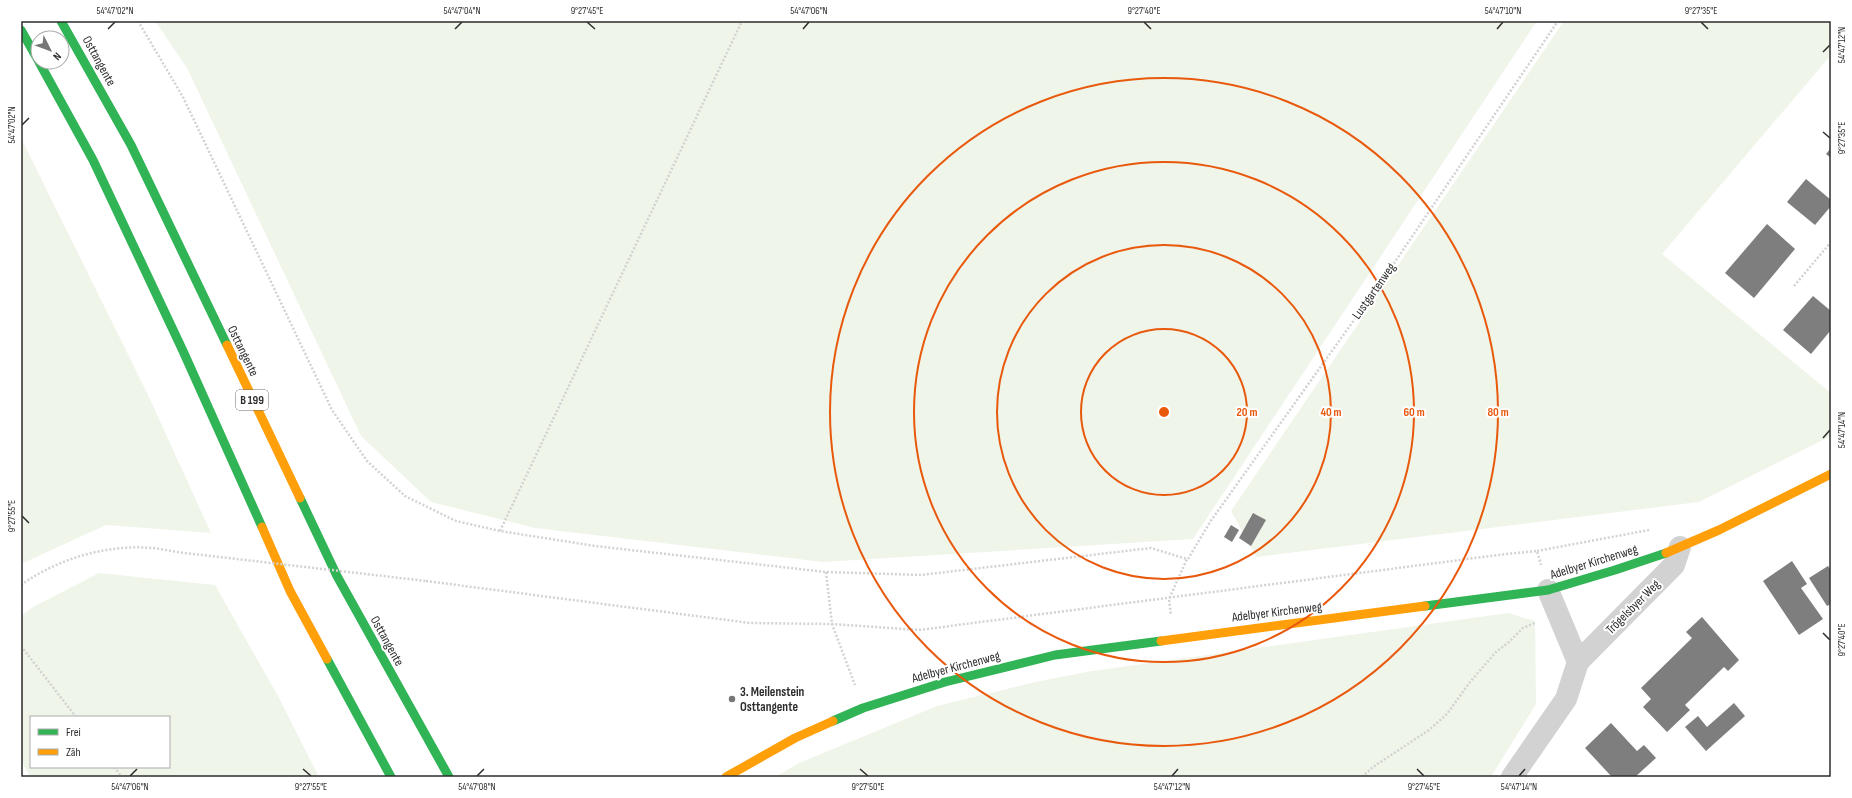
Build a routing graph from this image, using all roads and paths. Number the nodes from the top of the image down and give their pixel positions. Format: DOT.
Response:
graph roads {
  1 [pos="61,21"];
  2 [pos="138,21"];
  3 [pos="742,21"];
  4 [pos="1558,21"];
  5 [pos="21,30"];
  6 [pos="30,46"];
  7 [pos="43,70"];
  8 [pos="1831,242"];
  9 [pos="1794,286"];
  10 [pos="1831,474"];
  11 [pos="1656,529"];
  12 [pos="500,531"];
  13 [pos="1680,547"];
  14 [pos="1537,551"];
  15 [pos="1188,559"];
  16 [pos="826,572"];
  17 [pos="21,585"];
  18 [pos="1548,590"];
  19 [pos="1169,599"];
  20 [pos="1558,613"];
  21 [pos="832,624"];
  22 [pos="1173,638"];
  23 [pos="21,646"];
  24 [pos="1578,662"];
  25 [pos="863,708"];
  26 [pos="75,716"];
  27 [pos="115,768"];
  28 [pos="122,777"];
  29 [pos="391,777"];
  30 [pos="449,777"];
  31 [pos="726,777"];
  32 [pos="1362,777"];
  33 [pos="1512,777"];
  1 -- 30 [label="main road, Osttangente / B 199"];
  2 -- 12 [label="path"];
  3 -- 12 [label="path"];
  4 -- 15 [label="path, Lustgartenweg"];
  5 -- 6 [label="main road"];
  7 -- 29 [label="main road"];
  8 -- 9 [label="path"];
  10 -- 13 [label="main road, Adelbyer Kirchenweg"];
  11 -- 14 [label="path"];
  12 -- 16 [label="path"];
  13 -- 18 [label="main road, Adelbyer Kirchenweg"];
  13 -- 24 [label="street, Trögelsbyer Weg"];
  14 -- 18 [label="path"];
  14 -- 19 [label="path"];
  15 -- 16 [label="path"];
  15 -- 19 [label="path, Lustgartenweg"];
  16 -- 21 [label="path"];
  17 -- 21 [label="path, bridge"];
  18 -- 20 [label="street"];
  18 -- 22 [label="main road, Adelbyer Kirchenweg"];
  19 -- 21 [label="path"];
  19 -- 22 [label="path"];
  20 -- 24 [label="street"];
  20 -- 32 [label="path"];
  21 -- 25 [label="path"];
  22 -- 25 [label="main road, Adelbyer Kirchenweg"];
  23 -- 26 [label="path"];
  24 -- 33 [label="street, Trögelsbyer Weg"];
  25 -- 31 [label="main road, Adelbyer Kirchenweg"];
  27 -- 28 [label="path"];
}
